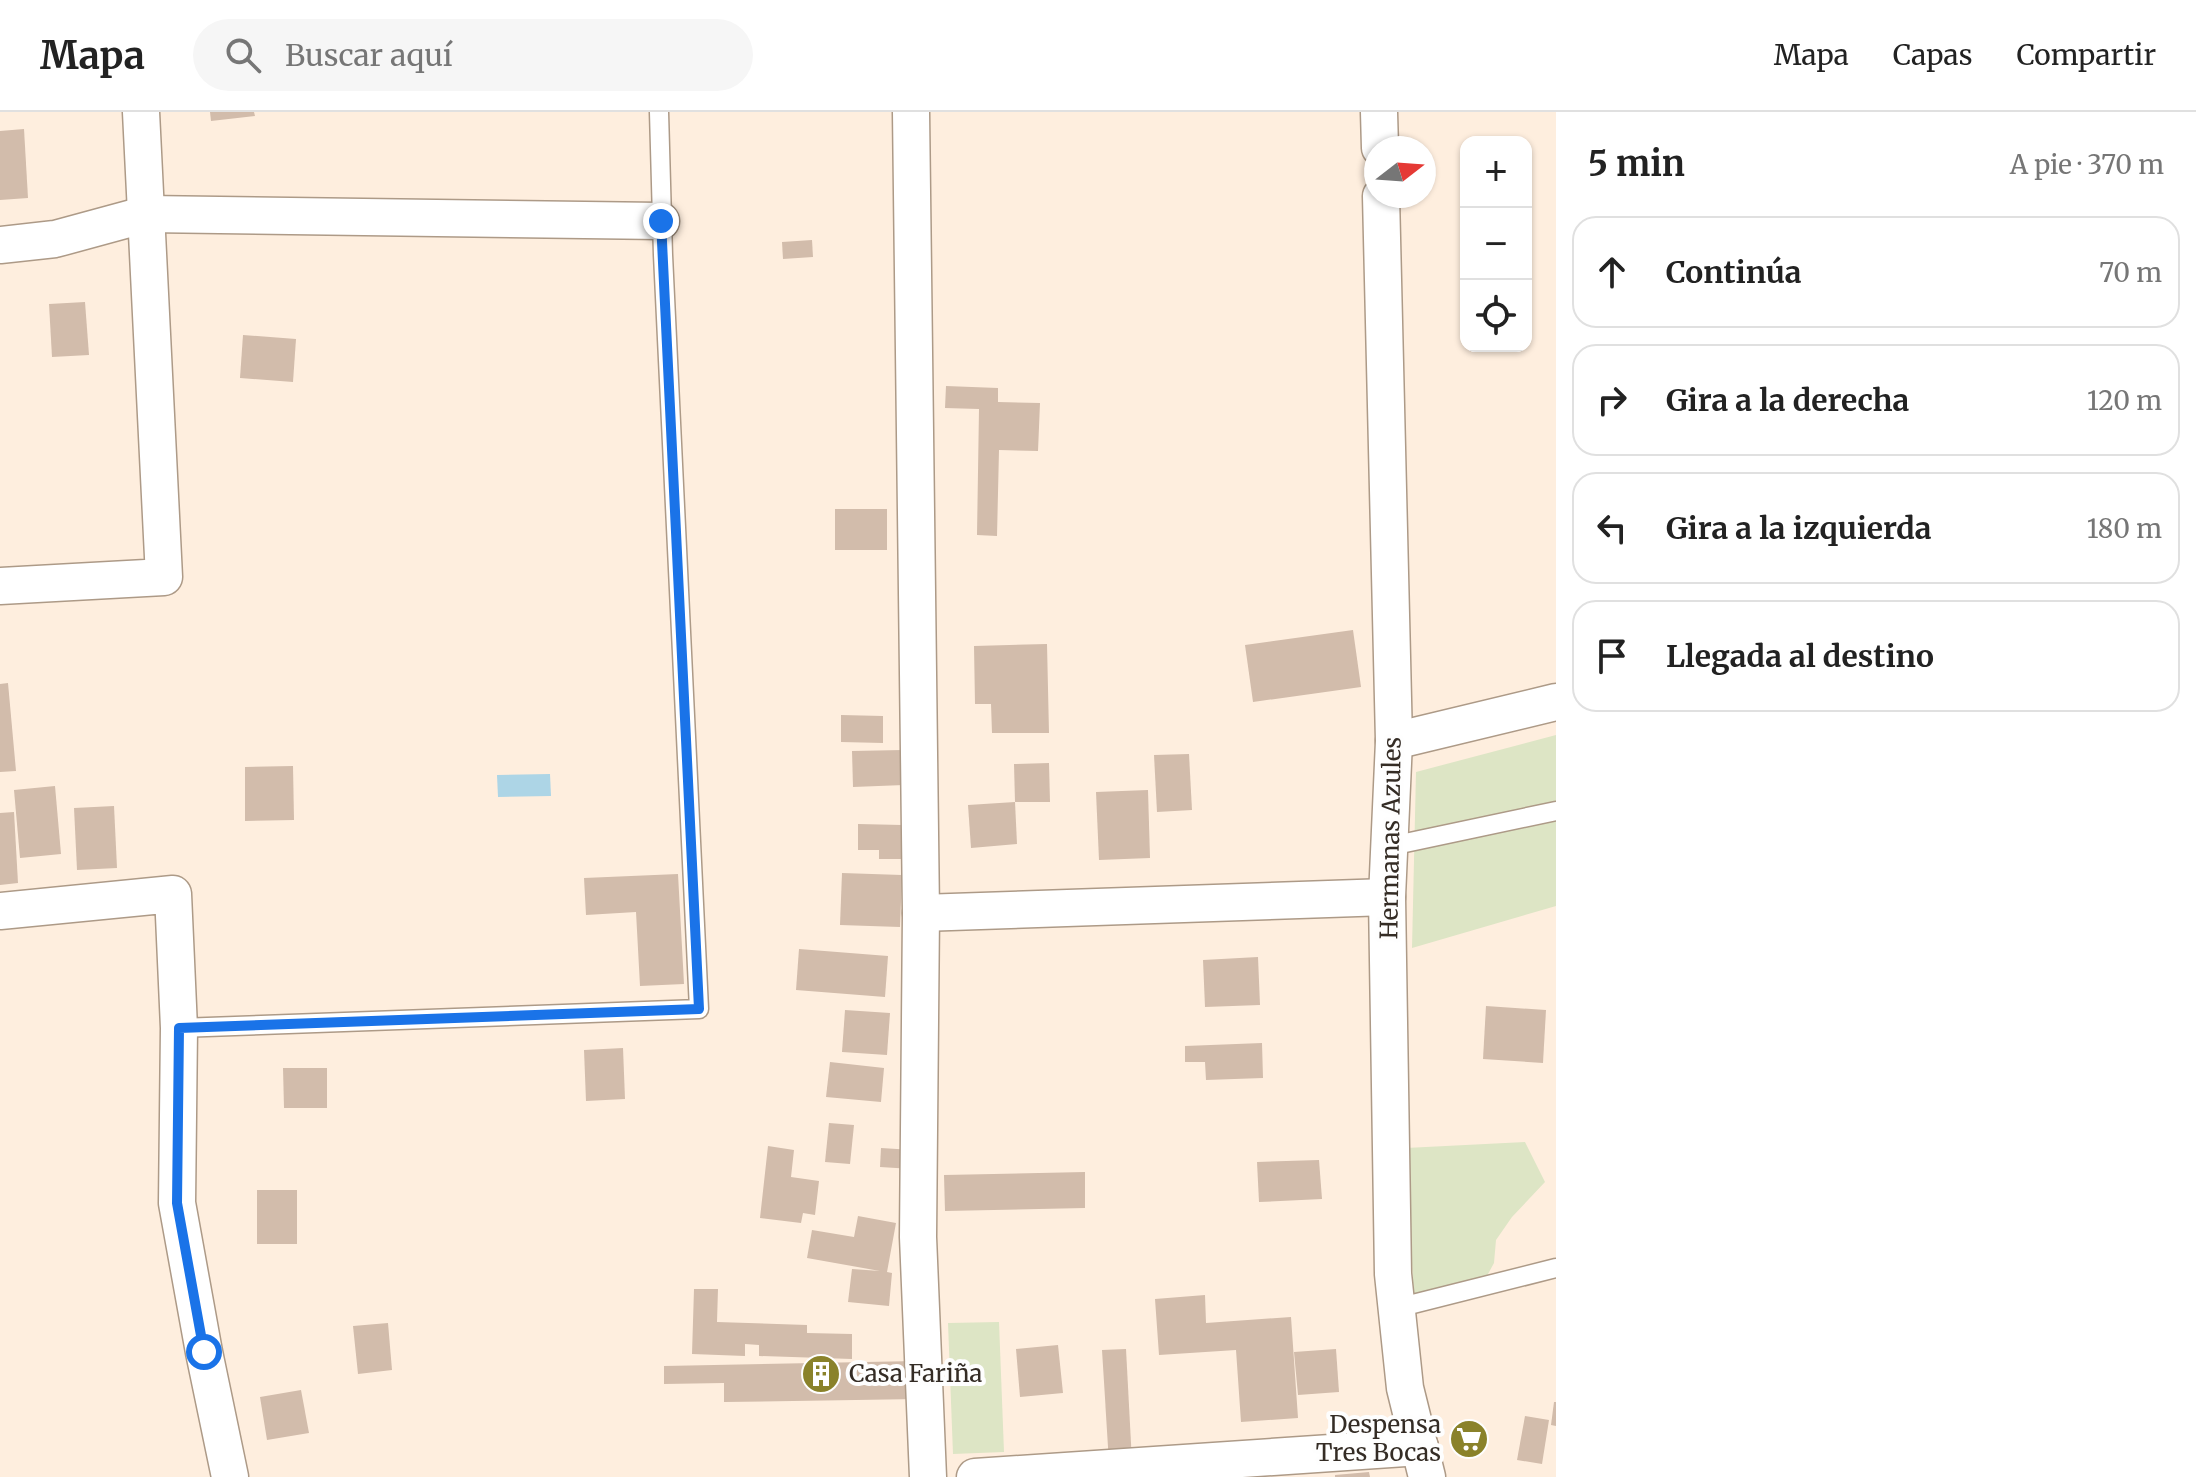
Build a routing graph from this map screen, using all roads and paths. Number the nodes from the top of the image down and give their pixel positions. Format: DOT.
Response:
graph roads {
  1 [pos="141,112"];
  2 [pos="659,112"];
  3 [pos="911,112"];
  4 [pos="1379,112"];
  5 [pos="1380,136"];
  6 [pos="1381,208"];
  7 [pos="147,214"];
  8 [pos="661,221"];
  9 [pos="0,245"];
  10 [pos="0,586"];
  11 [pos="1556,702"];
  12 [pos="1394,741"];
  13 [pos="1556,811"];
  14 [pos="1391,846"];
  15 [pos="1387,897"];
  16 [pos="0,911"];
  17 [pos="921,913"];
  18 [pos="179,1028"];
  19 [pos="1556,1268"];
  20 [pos="1397,1308"];
  21 [pos="1423,1462"];
  22 [pos="230,1477"];
  23 [pos="928,1477"];
  24 [pos="975,1477"];
  1 -- 7 [label="street"];
  2 -- 8 [label="lane"];
  3 -- 17 [label="street"];
  4 -- 5 [label="street"];
  6 -- 12 [label="street, Hermanas Azules"];
  7 -- 8 [label="street"];
  7 -- 9 [label="street"];
  7 -- 10 [label="street"];
  8 -- 18 [label="lane"];
  11 -- 12 [label="street"];
  12 -- 14 [label="street, Hermanas Azules"];
  13 -- 14 [label="lane"];
  14 -- 15 [label="street, Hermanas Azules"];
  15 -- 17 [label="street"];
  15 -- 20 [label="street, Hermanas Azules"];
  16 -- 18 [label="street"];
  17 -- 23 [label="street"];
  18 -- 22 [label="street"];
  19 -- 20 [label="lane"];
  20 -- 21 [label="street, Hermanas Azules"];
  21 -- 24 [label="street"];
}
